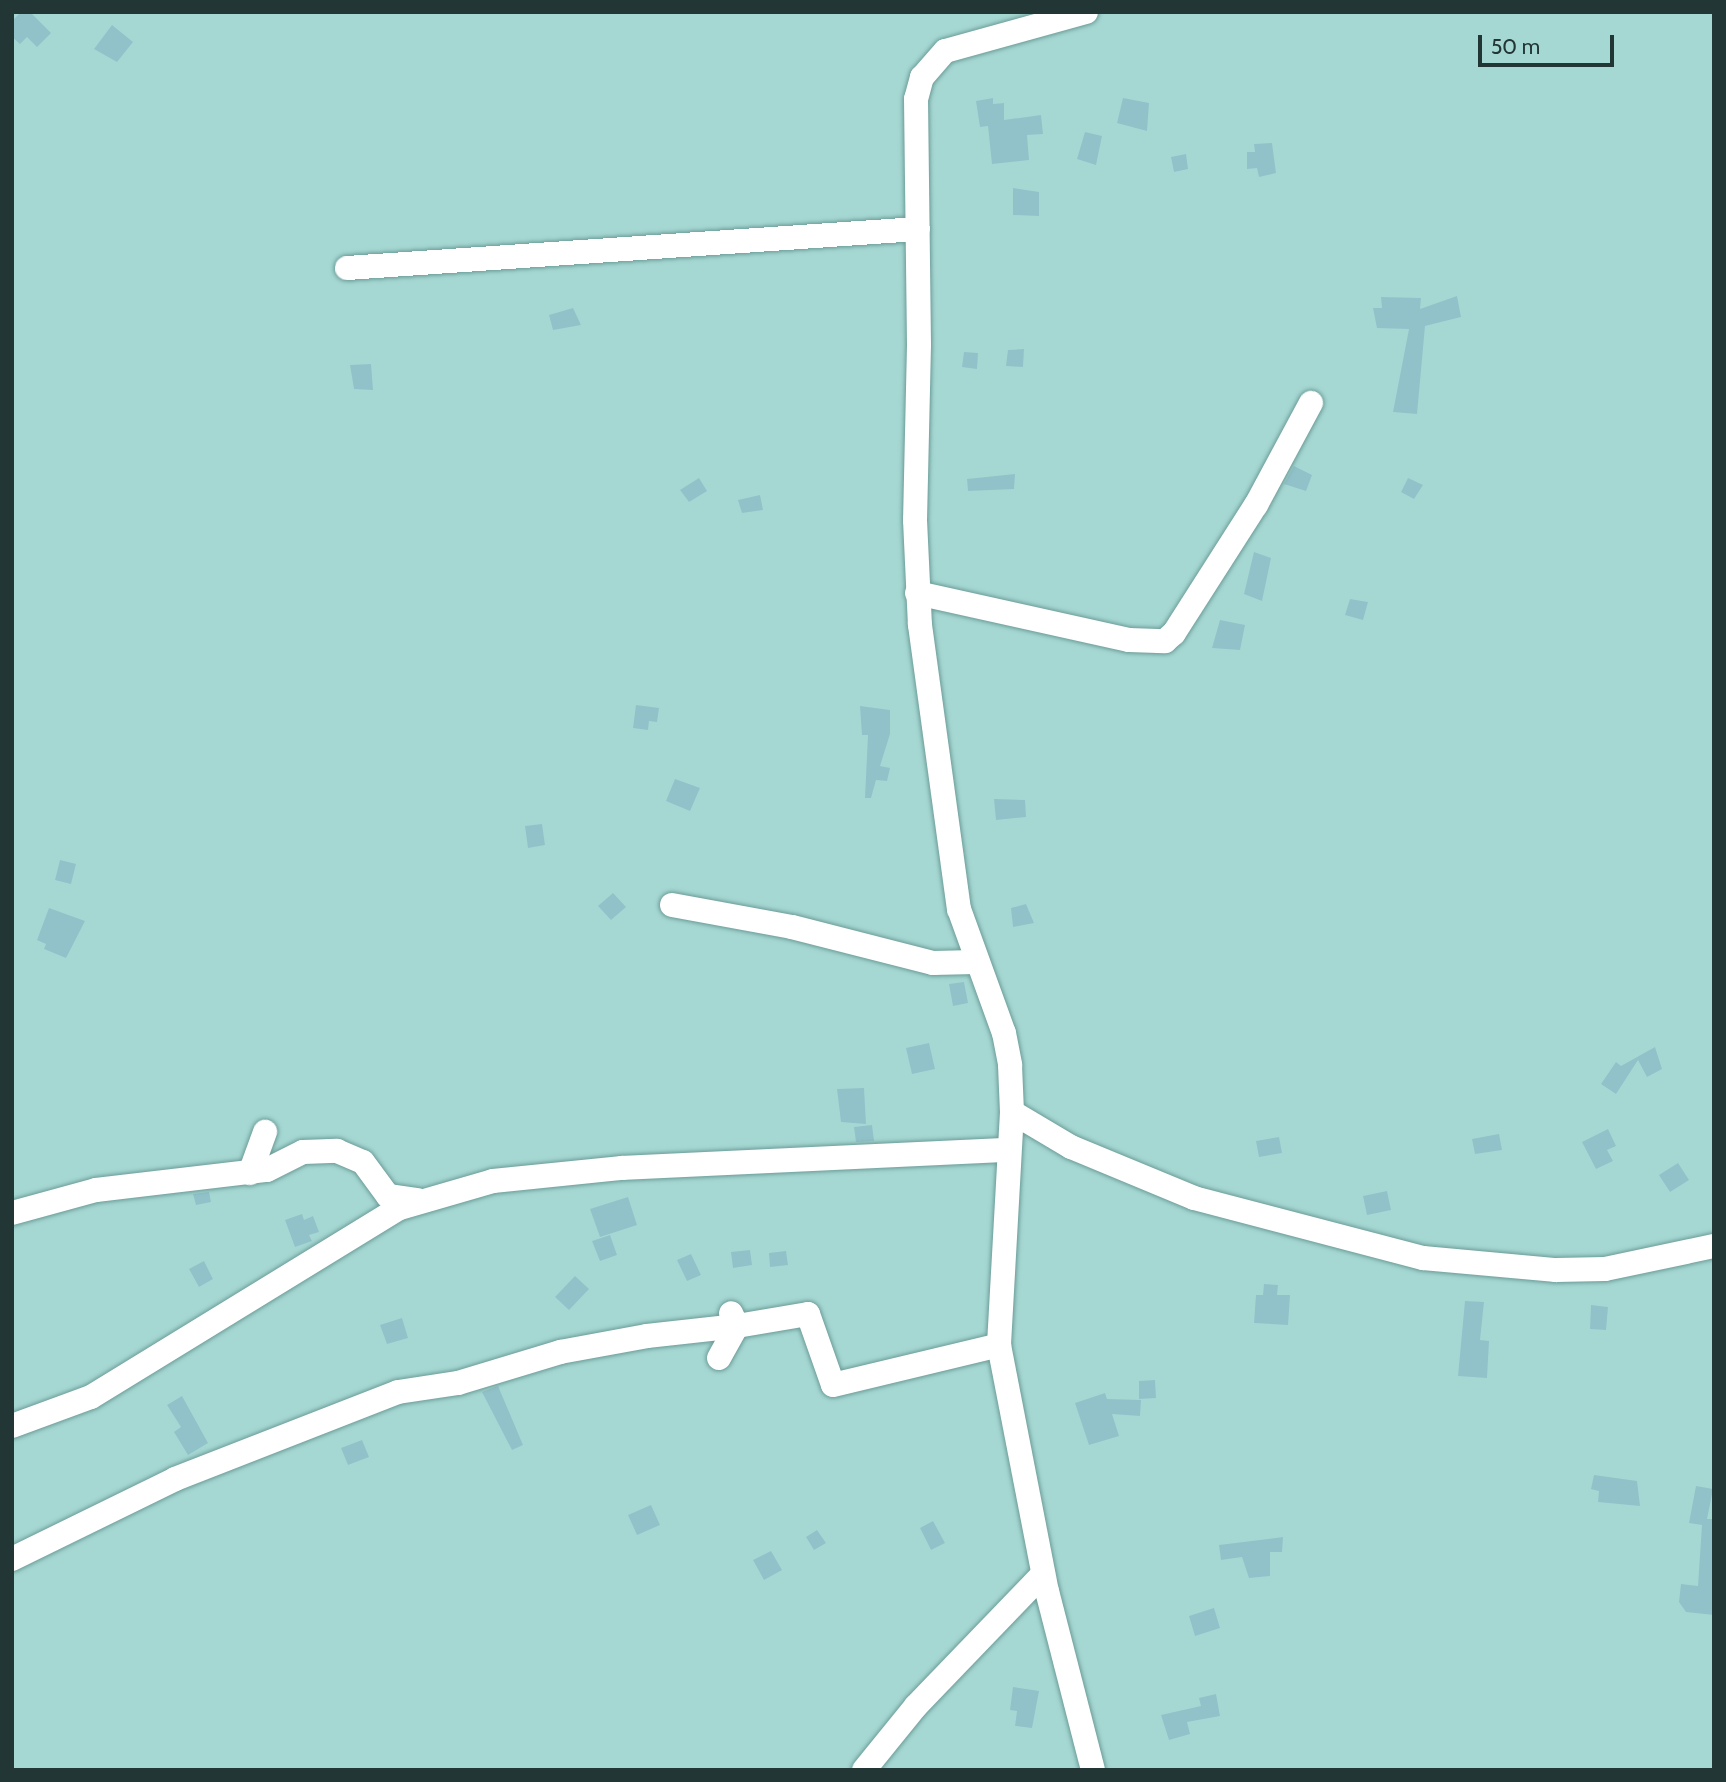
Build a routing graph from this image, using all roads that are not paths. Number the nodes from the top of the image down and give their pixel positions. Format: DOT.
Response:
graph roads {
  1 [pos="1086,12"];
  2 [pos="918,229"];
  3 [pos="347,268"];
  4 [pos="1311,403"];
  5 [pos="917,593"];
  6 [pos="672,905"];
  7 [pos="975,962"];
  8 [pos="1012,1112"];
  9 [pos="265,1132"];
  10 [pos="1008,1150"];
  11 [pos="250,1173"];
  12 [pos="425,1200"];
  13 [pos="12,1213"];
  14 [pos="1714,1246"];
  15 [pos="734,1320"];
  16 [pos="999,1345"];
  17 [pos="719,1358"];
  18 [pos="12,1426"];
  19 [pos="12,1559"];
  20 [pos="1043,1574"];
  21 [pos="864,1770"];
  22 [pos="1093,1770"];
  1 -- 2 [label="street"];
  2 -- 3 [label="street"];
  2 -- 5 [label="street"];
  4 -- 5 [label="street"];
  5 -- 7 [label="street"];
  6 -- 7 [label="street"];
  7 -- 8 [label="street"];
  8 -- 10 [label="street"];
  8 -- 14 [label="street"];
  9 -- 11 [label="street"];
  10 -- 12 [label="street"];
  10 -- 16 [label="street"];
  11 -- 12 [label="street"];
  11 -- 13 [label="street"];
  12 -- 18 [label="street"];
  15 -- 16 [label="street"];
  15 -- 17 [label="street"];
  15 -- 19 [label="street"];
  16 -- 20 [label="street"];
  20 -- 21 [label="street"];
  20 -- 22 [label="street"];
}
